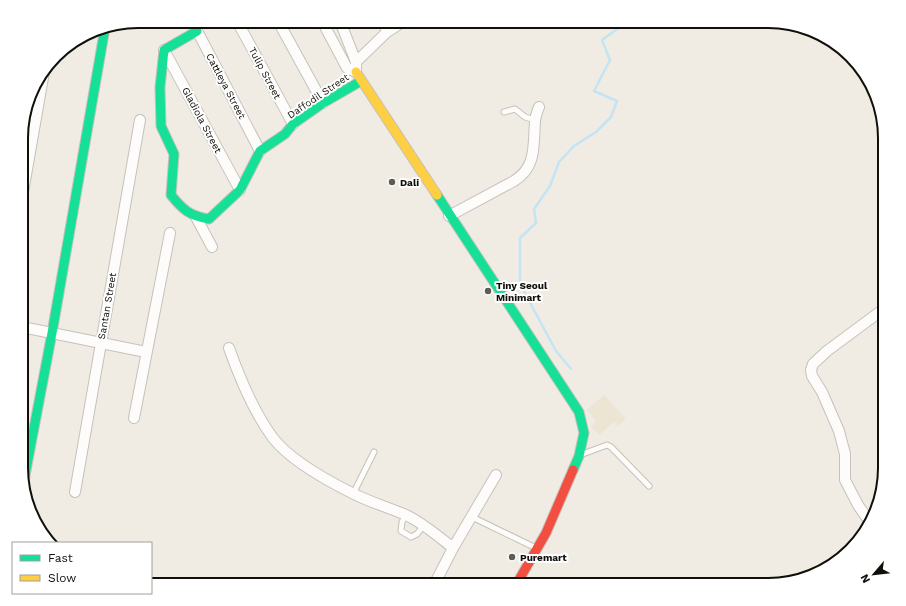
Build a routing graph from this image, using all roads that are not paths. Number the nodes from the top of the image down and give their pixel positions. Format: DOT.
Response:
graph roads {
  1 [pos="196,28"];
  2 [pos="241,28"];
  3 [pos="282,28"];
  4 [pos="326,28"];
  5 [pos="343,28"];
  6 [pos="386,28"];
  7 [pos="393,28"];
  8 [pos="197,31"];
  9 [pos="387,32"];
  10 [pos="104,34"];
  11 [pos="164,50"];
  12 [pos="356,62"];
  13 [pos="358,76"];
  14 [pos="42,86"];
  15 [pos="323,103"];
  16 [pos="539,107"];
  17 [pos="504,112"];
  18 [pos="140,120"];
  19 [pos="535,120"];
  20 [pos="293,124"];
  21 [pos="260,152"];
  22 [pos="28,164"];
  23 [pos="240,190"];
  24 [pos="449,216"];
  25 [pos="196,217"];
  26 [pos="170,233"];
  27 [pos="212,247"];
  28 [pos="878,313"];
  29 [pos="28,328"];
  30 [pos="52,333"];
  31 [pos="101,343"];
  32 [pos="229,348"];
  33 [pos="146,352"];
  34 [pos="134,418"];
  35 [pos="374,452"];
  36 [pos="579,456"];
  37 [pos="28,460"];
  38 [pos="496,475"];
  39 [pos="648,486"];
  40 [pos="75,492"];
  41 [pos="352,494"];
  42 [pos="406,515"];
  43 [pos="472,517"];
  44 [pos="867,518"];
  45 [pos="424,525"];
  46 [pos="453,548"];
  47 [pos="537,549"];
  48 [pos="438,578"];
  49 [pos="520,578"];
  1 -- 8 [label="street, Cattleya Street"];
  2 -- 20 [label="street, Tulip Street"];
  3 -- 15 [label="street"];
  4 -- 13 [label="street"];
  5 -- 12 [label="street"];
  6 -- 9 [label="street"];
  7 -- 9 [label="street"];
  8 -- 11 [label="street"];
  8 -- 21 [label="street, Cattleya Street"];
  9 -- 12 [label="street"];
  10 -- 30 [label="street"];
  11 -- 23 [label="street, Gladiola Street"];
  11 -- 25 [label="street"];
  12 -- 13 [label="street"];
  13 -- 15 [label="street, Daffodil Street"];
  13 -- 24 [label="street"];
  14 -- 22 [label="street"];
  15 -- 20 [label="street, Daffodil Street"];
  16 -- 19 [label="street"];
  17 -- 19 [label="lane"];
  18 -- 31 [label="street, Santan Street"];
  19 -- 24 [label="street"];
  20 -- 21 [label="street, Daffodil Street"];
  21 -- 23 [label="street, Daffodil Street"];
  23 -- 25 [label="street, Daffodil Street"];
  24 -- 36 [label="street"];
  25 -- 27 [label="street"];
  26 -- 33 [label="street"];
  28 -- 44 [label="street"];
  29 -- 30 [label="street"];
  30 -- 31 [label="street"];
  30 -- 37 [label="street"];
  31 -- 33 [label="street"];
  31 -- 40 [label="street, Santan Street"];
  32 -- 41 [label="street"];
  33 -- 34 [label="street"];
  35 -- 41 [label="lane"];
  36 -- 39 [label="lane"];
  36 -- 47 [label="street"];
  38 -- 43 [label="street"];
  41 -- 42 [label="street"];
  42 -- 45 [label="street"];
  42 -- 45 [label="lane"];
  43 -- 46 [label="street"];
  43 -- 47 [label="lane"];
  45 -- 46 [label="street"];
  46 -- 48 [label="street"];
  47 -- 49 [label="street"];
}
